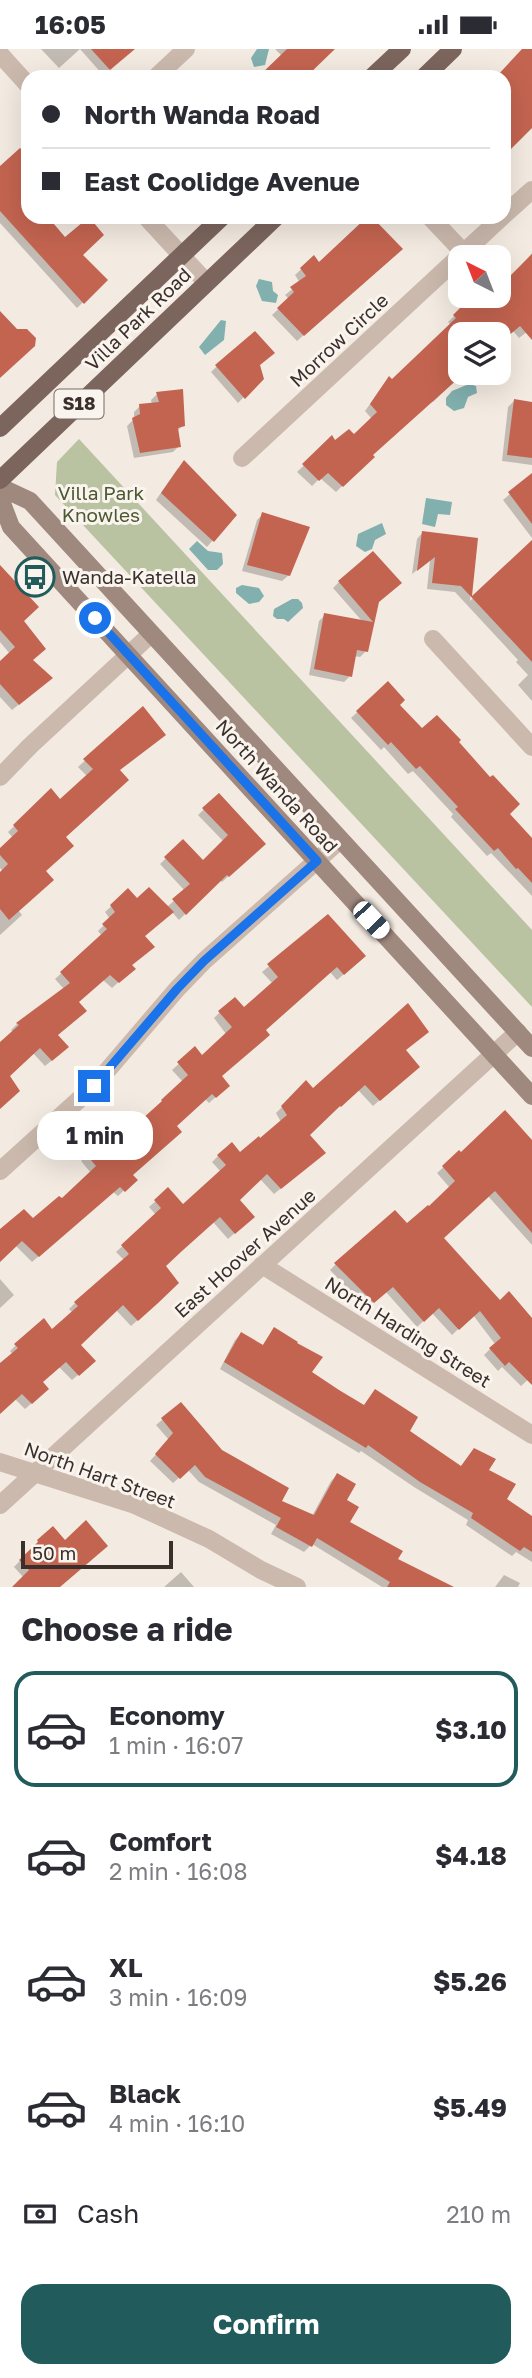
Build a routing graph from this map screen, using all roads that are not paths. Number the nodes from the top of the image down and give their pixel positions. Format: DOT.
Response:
graph roads {
  1 [pos="186,49"];
  2 [pos="402,49"];
  3 [pos="453,49"];
  4 [pos="0,54"];
  5 [pos="164,70"];
  6 [pos="380,70"];
  7 [pos="431,70"];
  8 [pos="21,77"];
  9 [pos="532,190"];
  10 [pos="511,209"];
  11 [pos="152,224"];
  12 [pos="214,224"];
  13 [pos="268,224"];
  14 [pos="437,224"];
  15 [pos="495,224"];
  16 [pos="456,245"];
  17 [pos="472,245"];
  18 [pos="181,255"];
  19 [pos="448,268"];
  20 [pos="206,282"];
  21 [pos="0,428"];
  22 [pos="242,458"];
  23 [pos="0,480"];
  24 [pos="0,487"];
  25 [pos="0,498"];
  26 [pos="151,634"];
  27 [pos="433,639"];
  28 [pos="129,655"];
  29 [pos="532,747"];
  30 [pos="0,777"];
  31 [pos="340,841"];
  32 [pos="317,861"];
  33 [pos="518,1032"];
  34 [pos="532,1048"];
  35 [pos="494,1054"];
  36 [pos="532,1096"];
  37 [pos="0,1171"];
  38 [pos="262,1265"];
  39 [pos="532,1435"];
  40 [pos="0,1462"];
  41 [pos="35,1473"];
  42 [pos="0,1505"];
  43 [pos="286,1585"];
  1 -- 5 [label="street"];
  2 -- 6 [label="main road"];
  3 -- 7 [label="main road"];
  4 -- 8 [label="street"];
  9 -- 10 [label="street, Morrow Circle"];
  11 -- 18 [label="street"];
  12 -- 18 [label="main road, Villa Park Road / S18"];
  13 -- 20 [label="main road, Villa Park Road / S18"];
  14 -- 16 [label="street"];
  15 -- 17 [label="street, Morrow Circle"];
  18 -- 20 [label="street"];
  18 -- 21 [label="main road, Villa Park Road / S18"];
  19 -- 22 [label="street, Morrow Circle"];
  20 -- 23 [label="main road, Villa Park Road / S18"];
  24 -- 26 [label="street, North Wanda Road"];
  25 -- 28 [label="street, North Wanda Road"];
  26 -- 28 [label="street"];
  26 -- 31 [label="street, North Wanda Road"];
  27 -- 29 [label="street"];
  28 -- 30 [label="street"];
  28 -- 32 [label="street, North Wanda Road"];
  31 -- 32 [label="street"];
  31 -- 33 [label="street, North Wanda Road"];
  32 -- 35 [label="street, North Wanda Road"];
  32 -- 37 [label="street"];
  33 -- 34 [label="street, North Wanda Road"];
  33 -- 35 [label="street, East Hoover Avenue"];
  35 -- 36 [label="street, North Wanda Road"];
  35 -- 38 [label="street, East Hoover Avenue"];
  38 -- 39 [label="street, North Harding Street"];
  38 -- 41 [label="street, East Hoover Avenue"];
  40 -- 41 [label="street, North Hart Street"];
  41 -- 42 [label="street, East Hoover Avenue"];
  41 -- 43 [label="street, North Hart Street"];
}
